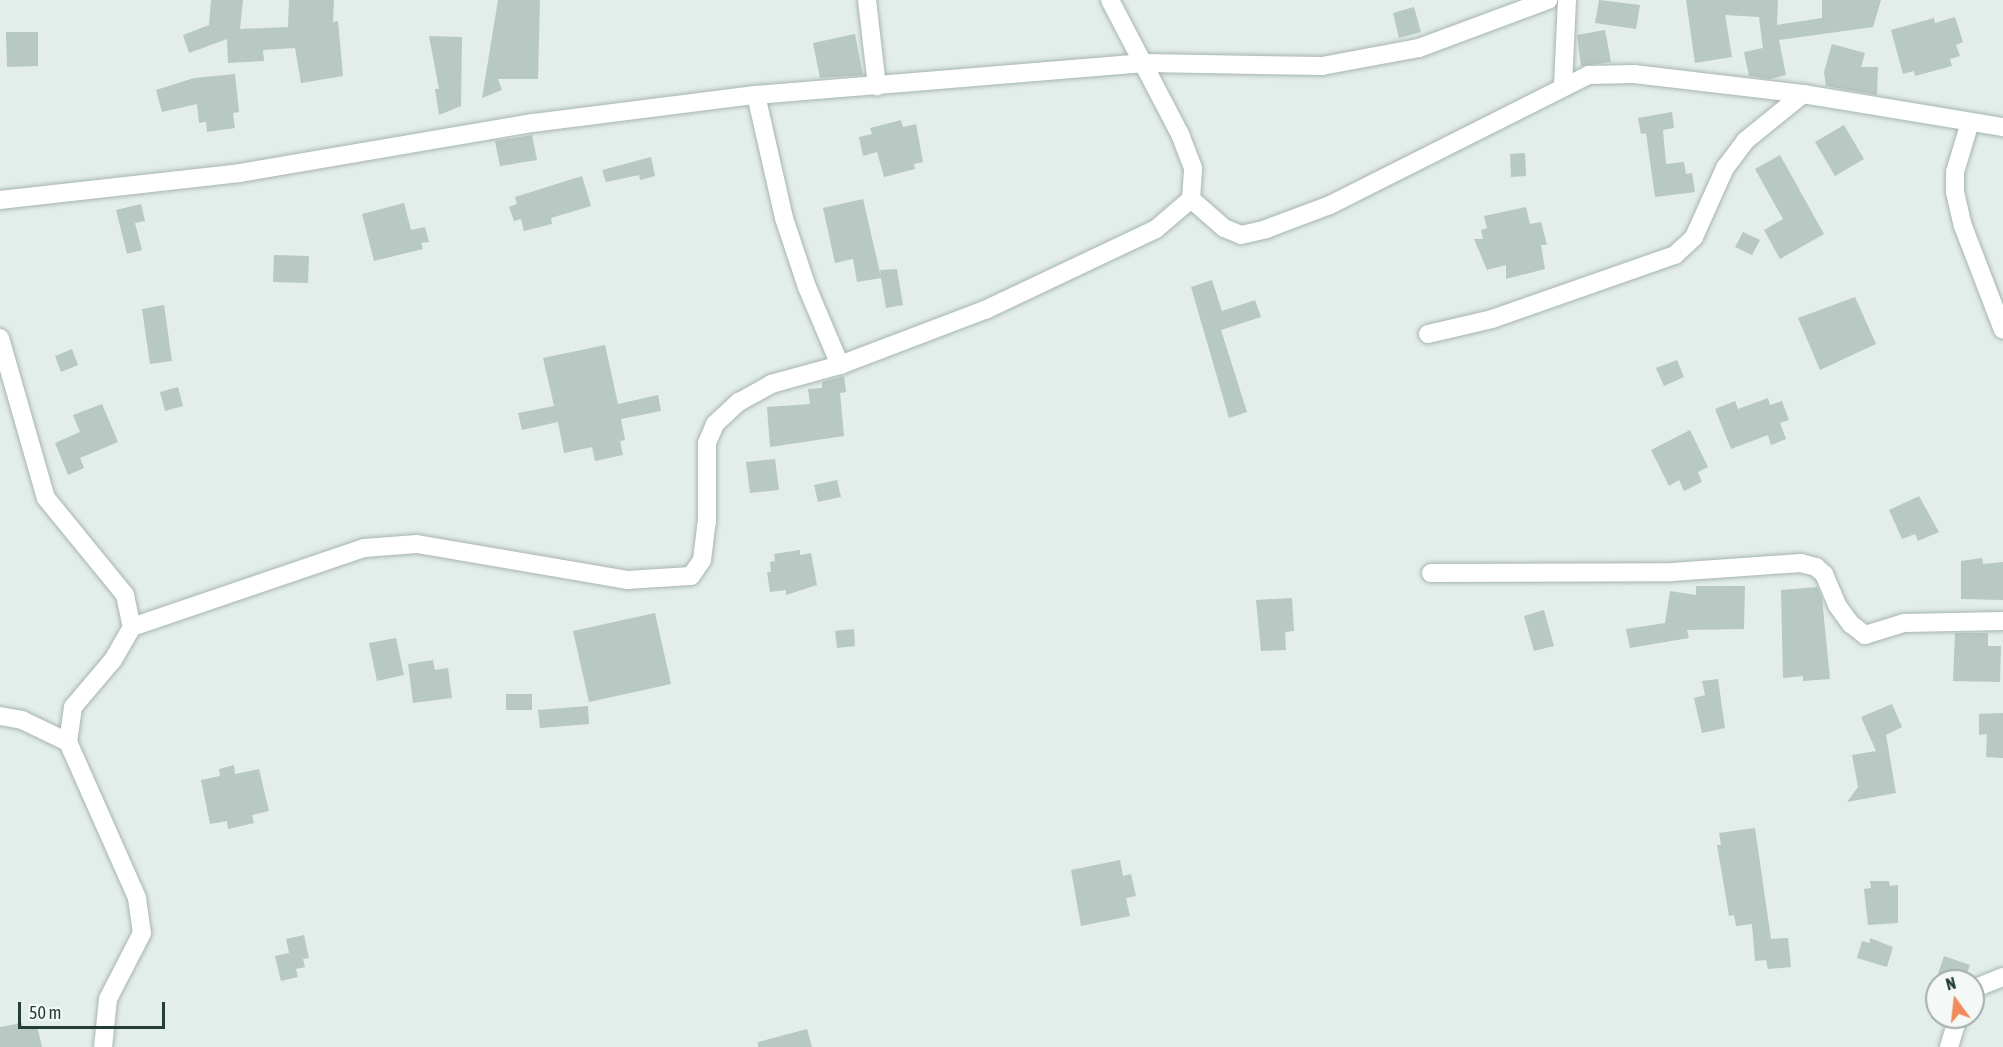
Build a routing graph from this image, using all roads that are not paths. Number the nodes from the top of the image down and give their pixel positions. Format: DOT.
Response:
graph roads {
  1 [pos="867,0"];
  2 [pos="1110,0"];
  3 [pos="1548,0"];
  4 [pos="1567,0"];
  5 [pos="1145,63"];
  6 [pos="1563,85"];
  7 [pos="877,86"];
  8 [pos="1803,94"];
  9 [pos="756,95"];
  10 [pos="1970,122"];
  11 [pos="2003,127"];
  12 [pos="1191,199"];
  13 [pos="0,200"];
  14 [pos="2003,330"];
  15 [pos="1428,334"];
  16 [pos="0,338"];
  17 [pos="840,365"];
  18 [pos="1431,573"];
  19 [pos="2003,621"];
  20 [pos="132,627"];
  21 [pos="0,716"];
  22 [pos="68,742"];
  23 [pos="2003,977"];
  24 [pos="1985,984"];
  25 [pos="1954,1029"];
  26 [pos="103,1047"];
  27 [pos="1949,1047"];
  1 -- 7 [label="street"];
  2 -- 5 [label="street"];
  3 -- 5 [label="street"];
  4 -- 6 [label="street"];
  5 -- 7 [label="street"];
  5 -- 12 [label="street"];
  6 -- 8 [label="street"];
  6 -- 12 [label="street"];
  7 -- 9 [label="street"];
  8 -- 10 [label="street"];
  8 -- 15 [label="street"];
  9 -- 13 [label="street"];
  9 -- 17 [label="street"];
  10 -- 11 [label="street"];
  10 -- 14 [label="street"];
  12 -- 17 [label="street"];
  16 -- 20 [label="street"];
  17 -- 20 [label="street"];
  18 -- 19 [label="street"];
  20 -- 22 [label="street"];
  21 -- 22 [label="street"];
  22 -- 26 [label="street"];
  23 -- 24 [label="street"];
  25 -- 27 [label="street"];
}
